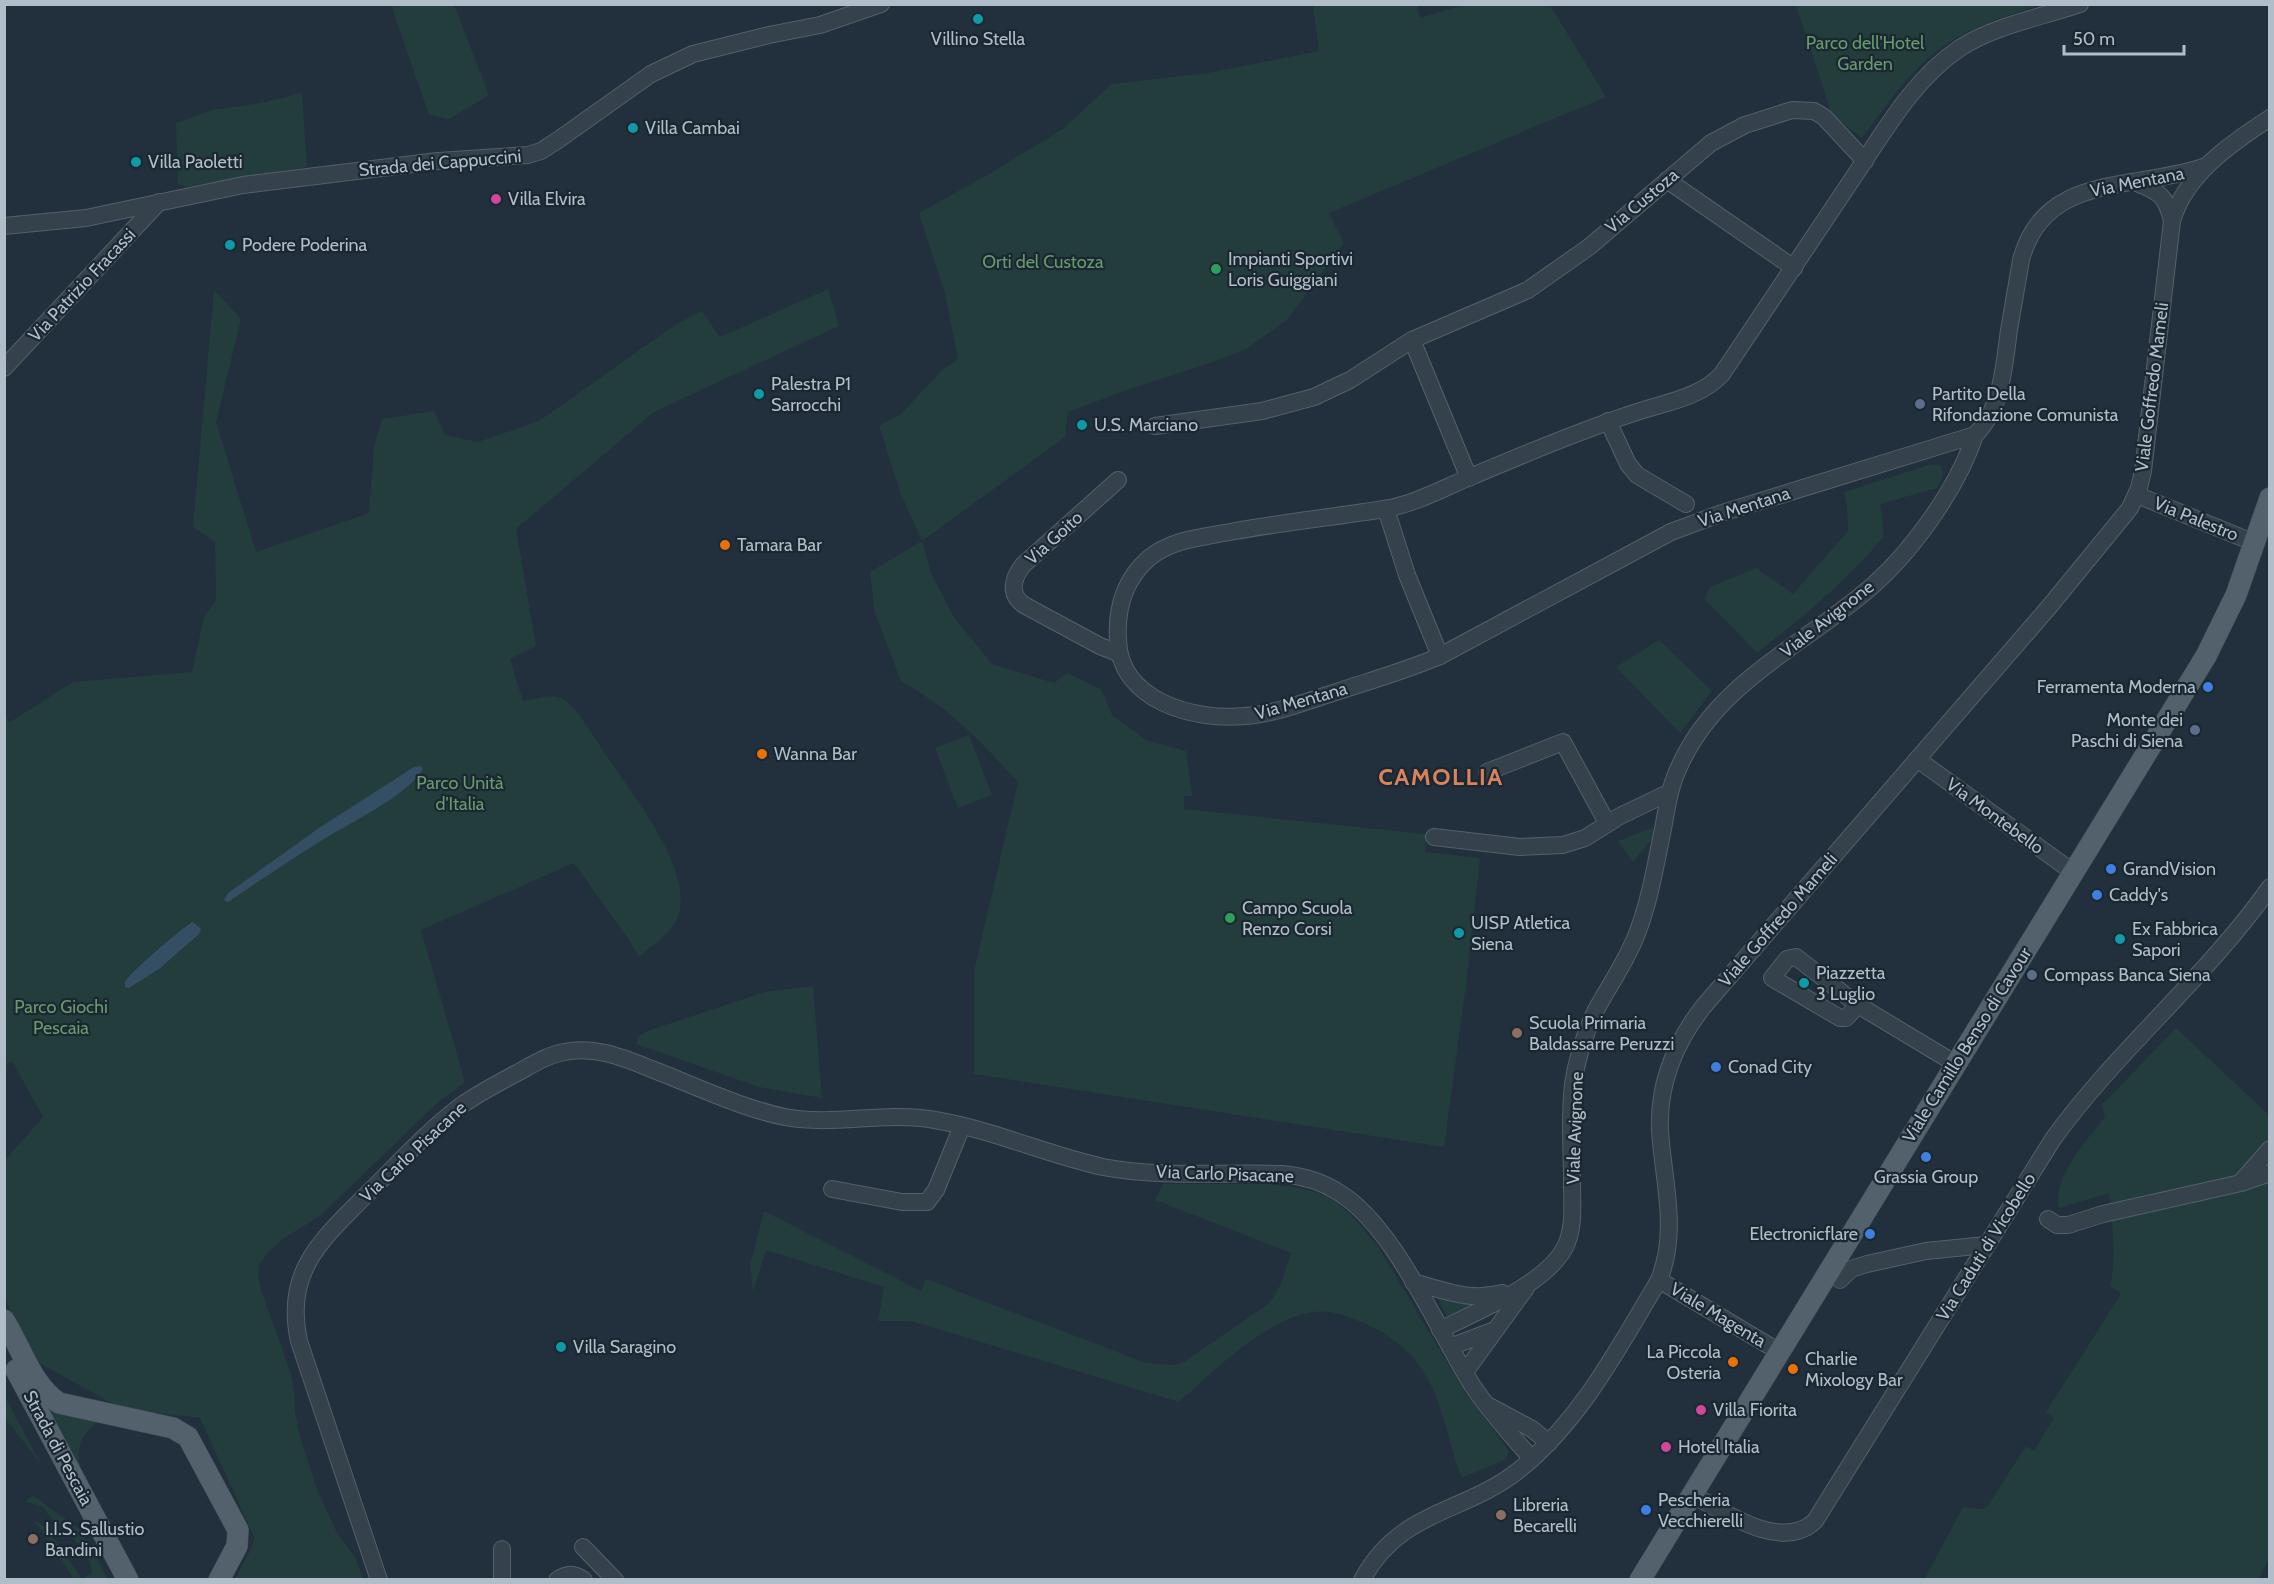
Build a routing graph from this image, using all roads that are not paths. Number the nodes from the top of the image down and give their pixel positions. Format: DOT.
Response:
graph roads {
  1 [pos="881,4"];
  2 [pos="2080,4"];
  3 [pos="2270,118"];
  4 [pos="1865,161"];
  5 [pos="2206,166"];
  6 [pos="1667,180"];
  7 [pos="2134,183"];
  8 [pos="160,201"];
  9 [pos="2172,221"];
  10 [pos="4,226"];
  11 [pos="1794,268"];
  12 [pos="1412,340"];
  13 [pos="4,368"];
  14 [pos="1608,421"];
  15 [pos="1155,426"];
  16 [pos="1975,435"];
  17 [pos="1469,477"];
  18 [pos="1118,480"];
  19 [pos="2137,495"];
  20 [pos="2270,498"];
  21 [pos="1686,504"];
  22 [pos="1386,509"];
  23 [pos="2255,543"];
  24 [pos="1118,653"];
  25 [pos="1440,656"];
  26 [pos="1917,759"];
  27 [pos="1487,772"];
  28 [pos="1670,792"];
  29 [pos="1607,823"];
  30 [pos="1434,837"];
  31 [pos="2073,872"];
  32 [pos="2270,887"];
  33 [pos="2270,906"];
  34 [pos="2253,910"];
  35 [pos="1858,1005"];
  36 [pos="1956,1064"];
  37 [pos="962,1126"];
  38 [pos="2270,1149"];
  39 [pos="2270,1173"];
  40 [pos="2241,1183"];
  41 [pos="832,1189"];
  42 [pos="2048,1219"];
  43 [pos="1986,1245"];
  44 [pos="1659,1280"];
  45 [pos="1840,1280"];
  46 [pos="1413,1282"];
  47 [pos="1528,1284"];
  48 [pos="4,1320"];
  49 [pos="1440,1330"];
  50 [pos="1495,1330"];
  51 [pos="1450,1347"];
  52 [pos="4,1349"];
  53 [pos="1778,1351"];
  54 [pos="1465,1372"];
  55 [pos="1486,1404"];
  56 [pos="1549,1443"];
  57 [pos="1532,1459"];
  58 [pos="1691,1494"];
  59 [pos="583,1547"];
  60 [pos="502,1549"];
  61 [pos="128,1580"];
  62 [pos="219,1580"];
  63 [pos="379,1580"];
  64 [pos="502,1580"];
  65 [pos="556,1580"];
  66 [pos="584,1580"];
  67 [pos="615,1580"];
  68 [pos="1362,1580"];
  69 [pos="1640,1580"];
  1 -- 8 [label="street, Strada dei Cappuccini"];
  2 -- 4 [label="street, Via Mentana"];
  3 -- 5 [label="street, Viale Goffredo Mameli"];
  4 -- 6 [label="street, Via Custoza"];
  4 -- 11 [label="street, Via Mentana"];
  5 -- 7 [label="street, Via Mentana"];
  5 -- 9 [label="street, Viale Goffredo Mameli"];
  6 -- 11 [label="street"];
  6 -- 12 [label="street, Via Custoza"];
  7 -- 9 [label="street"];
  7 -- 16 [label="street, Via Mentana"];
  8 -- 10 [label="street, Strada dei Cappuccini"];
  8 -- 13 [label="street, Via Patrizio Fracassi"];
  9 -- 19 [label="street, Viale Goffredo Mameli"];
  11 -- 14 [label="street, Via Mentana"];
  12 -- 15 [label="street, Via Custoza"];
  12 -- 17 [label="street"];
  14 -- 17 [label="street, Via Mentana"];
  14 -- 21 [label="street"];
  16 -- 25 [label="street, Via Mentana"];
  16 -- 28 [label="street, Viale Avignone"];
  17 -- 22 [label="street, Via Mentana"];
  18 -- 24 [label="street, Via Goito"];
  19 -- 23 [label="street, Via Palestro"];
  19 -- 26 [label="street, Viale Goffredo Mameli"];
  20 -- 23 [label="main road, Viale Camillo Benso di Cavour"];
  22 -- 24 [label="street, Via Mentana"];
  22 -- 25 [label="street"];
  23 -- 31 [label="main road, Viale Camillo Benso di Cavour"];
  24 -- 25 [label="street, Via Mentana"];
  26 -- 31 [label="street, Via Montebello"];
  26 -- 44 [label="street, Viale Goffredo Mameli"];
  27 -- 29 [label="street"];
  28 -- 29 [label="street"];
  28 -- 47 [label="street, Viale Avignone"];
  29 -- 30 [label="street"];
  31 -- 36 [label="main road, Viale Camillo Benso di Cavour"];
  32 -- 34 [label="street, Via Caduti di Vicobello"];
  33 -- 34 [label="street"];
  34 -- 43 [label="street, Via Caduti di Vicobello"];
  35 -- 35 [label="street"];
  35 -- 36 [label="street"];
  36 -- 53 [label="main road, Viale Camillo Benso di Cavour"];
  37 -- 41 [label="street"];
  37 -- 46 [label="street, Via Carlo Pisacane"];
  37 -- 63 [label="street, Via Carlo Pisacane"];
  38 -- 40 [label="street"];
  39 -- 40 [label="street"];
  40 -- 42 [label="street"];
  43 -- 45 [label="street"];
  43 -- 58 [label="street, Via Caduti di Vicobello"];
  44 -- 53 [label="street, Viale Magenta"];
  44 -- 56 [label="street, Viale Goffredo Mameli"];
  46 -- 47 [label="street, Viale Avignone"];
  46 -- 49 [label="street, Via Carlo Pisacane"];
  47 -- 49 [label="street, Viale Avignone"];
  47 -- 50 [label="street, Viale Avignone"];
  48 -- 62 [label="main road, Strada di Pescaia"];
  49 -- 51 [label="street, Via Carlo Pisacane"];
  50 -- 51 [label="street"];
  50 -- 54 [label="street, Viale Avignone"];
  51 -- 54 [label="street, Via Carlo Pisacane"];
  52 -- 61 [label="main road, Strada di Pescaia"];
  53 -- 58 [label="main road, Viale Camillo Benso di Cavour"];
  54 -- 55 [label="street, Via Carlo Pisacane"];
  55 -- 56 [label="street, Via Carlo Pisacane"];
  55 -- 57 [label="street, Via Carlo Pisacane"];
  56 -- 57 [label="street, Viale Goffredo Mameli"];
  57 -- 68 [label="street, Viale Goffredo Mameli"];
  58 -- 69 [label="main road, Viale Camillo Benso di Cavour"];
  59 -- 67 [label="street"];
  60 -- 64 [label="street"];
  65 -- 66 [label="street"];
}
